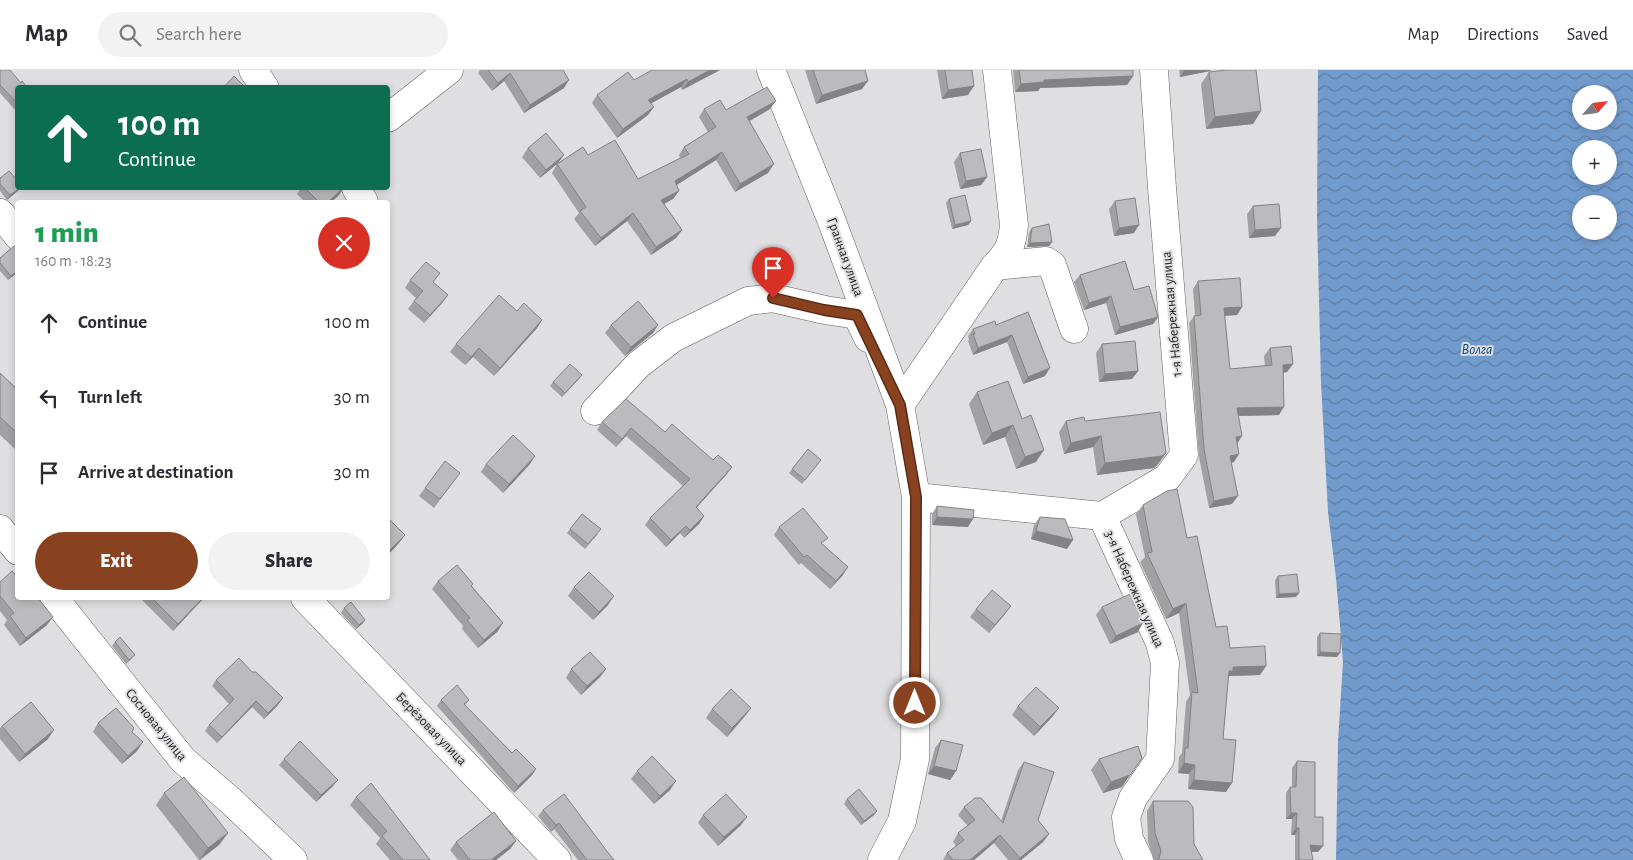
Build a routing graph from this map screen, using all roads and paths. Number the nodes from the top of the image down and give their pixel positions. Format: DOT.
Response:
graph roads {
  1 [pos="252,70"];
  2 [pos="449,70"];
  3 [pos="771,70"];
  4 [pos="997,70"];
  5 [pos="1154,70"];
  6 [pos="263,85"];
  7 [pos="390,116"];
  8 [pos="0,213"];
  9 [pos="15,232"];
  10 [pos="995,266"];
  11 [pos="1074,329"];
  12 [pos="900,405"];
  13 [pos="595,411"];
  14 [pos="916,497"];
  15 [pos="1102,516"];
  16 [pos="0,529"];
  17 [pos="15,547"];
  18 [pos="56,600"];
  19 [pos="307,600"];
  20 [pos="293,860"];
  21 [pos="557,860"];
  22 [pos="882,860"];
  23 [pos="1139,860"];
  1 -- 6 [label="street"];
  2 -- 7 [label="street"];
  3 -- 12 [label="street, Гранная улица"];
  4 -- 10 [label="street"];
  5 -- 15 [label="street, 1-я Набережная улица"];
  8 -- 9 [label="street"];
  10 -- 11 [label="street"];
  10 -- 12 [label="street"];
  12 -- 13 [label="street"];
  12 -- 14 [label="street, Гранная улица"];
  14 -- 15 [label="street"];
  14 -- 22 [label="street, Гранная улица"];
  15 -- 23 [label="street, 3-я Набережная улица"];
  16 -- 17 [label="street"];
  18 -- 20 [label="street, Сосновая улица"];
  19 -- 21 [label="street, Берёзовая улица"];
}
